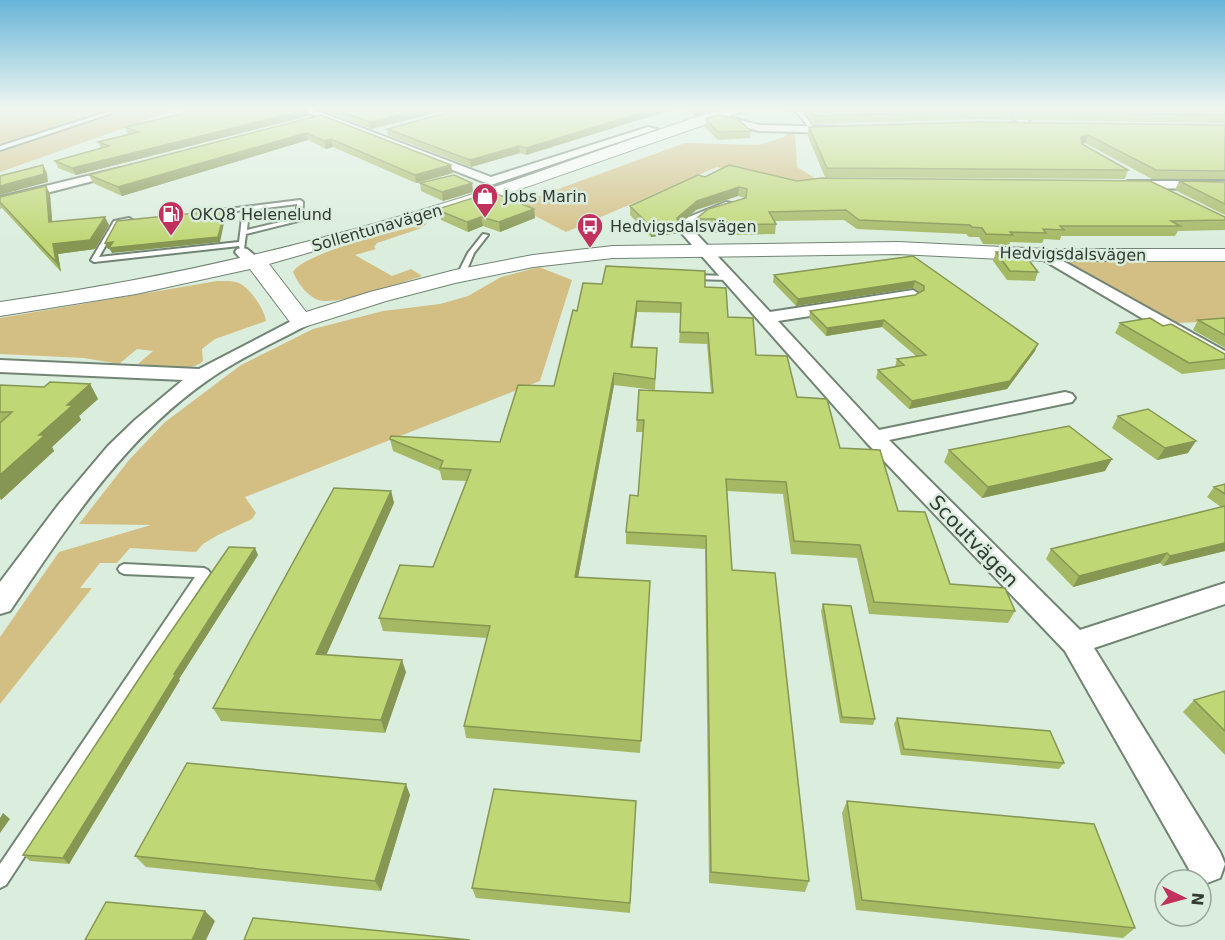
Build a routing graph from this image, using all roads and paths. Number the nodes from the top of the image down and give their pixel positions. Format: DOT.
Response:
graph roads {
  1 [pos="425,153"];
  2 [pos="578,153"];
  3 [pos="608,153"];
  4 [pos="136,166"];
  5 [pos="1130,175"];
  6 [pos="1114,185"];
  7 [pos="1149,185"];
  8 [pos="1225,185"];
  9 [pos="1178,199"];
  10 [pos="0,201"];
  11 [pos="739,202"];
  12 [pos="246,208"];
  13 [pos="199,213"];
  14 [pos="140,219"];
  15 [pos="243,232"];
  16 [pos="485,235"];
  17 [pos="704,250"];
  18 [pos="247,253"];
  19 [pos="1045,255"];
  20 [pos="1225,255"];
  21 [pos="461,275"];
  22 [pos="682,277"];
  23 [pos="729,278"];
  24 [pos="913,296"];
  25 [pos="0,309"];
  26 [pos="766,318"];
  27 [pos="301,321"];
  28 [pos="1225,359"];
  29 [pos="0,366"];
  30 [pos="201,375"];
  31 [pos="1065,398"];
  32 [pos="874,437"];
  33 [pos="124,569"];
  34 [pos="1225,593"];
  35 [pos="0,603"];
  36 [pos="1075,643"];
  37 [pos="1207,865"];
  38 [pos="0,879"];
  1 -- 2 [label="street"];
  3 -- 18 [label="street, Sollentunavägen"];
  4 -- 10 [label="street"];
  5 -- 7 [label="street"];
  6 -- 7 [label="street"];
  7 -- 8 [label="street"];
  7 -- 9 [label="street"];
  11 -- 17 [label="street"];
  12 -- 13 [label="lane"];
  12 -- 15 [label="lane"];
  12 -- 15 [label="lane"];
  14 -- 18 [label="lane"];
  15 -- 18 [label="lane"];
  16 -- 21 [label="lane"];
  17 -- 19 [label="street, Hedvigsdalsvägen"];
  17 -- 21 [label="street, Hedvigsdalsvägen"];
  17 -- 23 [label="street, Scoutvägen"];
  18 -- 25 [label="street, Sollentunavägen"];
  18 -- 27 [label="street"];
  19 -- 20 [label="street, Hedvigsdalsvägen"];
  19 -- 28 [label="street"];
  21 -- 27 [label="street, Hedvigsdalsvägen"];
  22 -- 23 [label="lane"];
  23 -- 26 [label="street, Scoutvägen"];
  24 -- 26 [label="street"];
  26 -- 32 [label="street, Scoutvägen"];
  27 -- 30 [label="street"];
  29 -- 30 [label="street"];
  30 -- 35 [label="street"];
  31 -- 32 [label="street"];
  32 -- 36 [label="street, Scoutvägen"];
  33 -- 38 [label="lane"];
  34 -- 36 [label="street"];
  36 -- 37 [label="street, Scoutvägen"];
}
